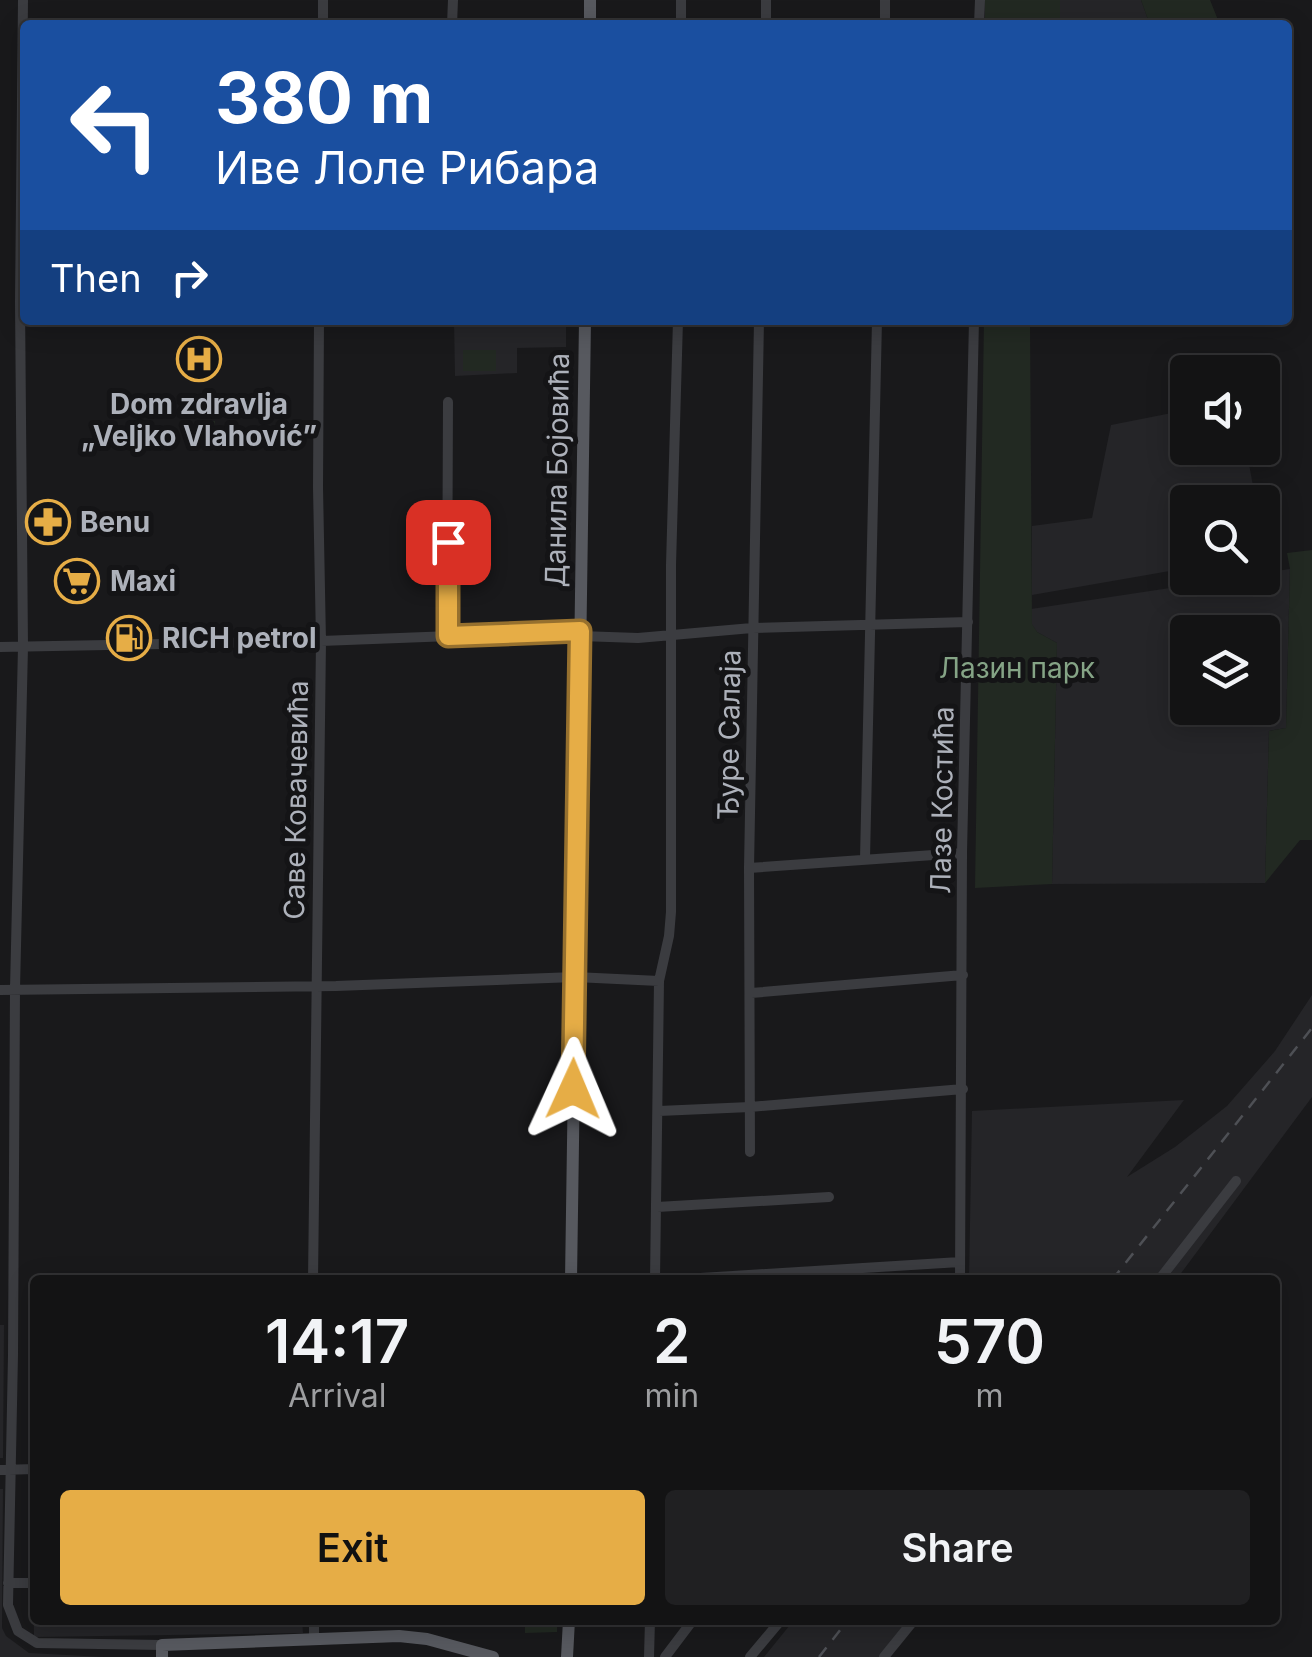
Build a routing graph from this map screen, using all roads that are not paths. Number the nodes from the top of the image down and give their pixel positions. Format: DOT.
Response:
graph roads {
  1 [pos="23,325"];
  2 [pos="320,325"];
  3 [pos="585,325"];
  4 [pos="678,325"];
  5 [pos="759,325"];
  6 [pos="877,325"];
  7 [pos="974,325"];
  8 [pos="448,402"];
  9 [pos="968,622"];
  10 [pos="871,624"];
  11 [pos="752,628"];
  12 [pos="580,634"];
  13 [pos="448,636"];
  14 [pos="672,636"];
  15 [pos="321,641"];
  16 [pos="23,647"];
  17 [pos="0,648"];
  18 [pos="962,853"];
  19 [pos="865,858"];
  20 [pos="749,868"];
  21 [pos="963,975"];
  22 [pos="575,978"];
  23 [pos="659,981"];
  24 [pos="315,986"];
  25 [pos="0,990"];
  26 [pos="15,990"];
  27 [pos="750,994"];
  28 [pos="963,1089"];
  29 [pos="750,1107"];
  30 [pos="659,1111"];
  31 [pos="750,1152"];
  32 [pos="1236,1181"];
  33 [pos="829,1196"];
  34 [pos="657,1206"];
  35 [pos="960,1262"];
  36 [pos="313,1275"];
  37 [pos="571,1275"];
  38 [pos="654,1275"];
  39 [pos="749,1275"];
  40 [pos="960,1275"];
  41 [pos="1163,1275"];
  42 [pos="30,1470"];
  43 [pos="5,1474"];
  44 [pos="5,1528"];
  45 [pos="8,1583"];
  46 [pos="30,1583"];
  47 [pos="314,1625"];
  48 [pos="569,1625"];
  49 [pos="650,1625"];
  50 [pos="689,1625"];
  51 [pos="777,1625"];
  52 [pos="910,1625"];
  53 [pos="314,1640"];
  54 [pos="162,1651"];
  55 [pos="493,1657"];
  56 [pos="567,1657"];
  57 [pos="649,1657"];
  58 [pos="664,1657"];
  59 [pos="750,1657"];
  60 [pos="884,1657"];
  1 -- 16 [label="street"];
  2 -- 15 [label="street, Саве Ковачевића"];
  3 -- 12 [label="main road, Данила Бојовића"];
  4 -- 14 [label="street"];
  5 -- 11 [label="street, Ђуре Салаја"];
  6 -- 10 [label="street"];
  7 -- 9 [label="street, Лазе Костића"];
  8 -- 13 [label="street"];
  9 -- 10 [label="street"];
  9 -- 18 [label="street, Лазе Костића"];
  10 -- 11 [label="street"];
  10 -- 19 [label="street"];
  11 -- 14 [label="street"];
  11 -- 20 [label="street, Ђуре Салаја"];
  12 -- 13 [label="street"];
  12 -- 14 [label="street"];
  12 -- 22 [label="main road, Данила Бојовића"];
  13 -- 15 [label="street"];
  14 -- 23 [label="street"];
  15 -- 16 [label="street"];
  15 -- 24 [label="street, Саве Ковачевића"];
  16 -- 17 [label="street"];
  16 -- 26 [label="street"];
  18 -- 19 [label="street"];
  18 -- 21 [label="street, Лазе Костића"];
  19 -- 20 [label="street"];
  20 -- 27 [label="street, Ђуре Салаја"];
  21 -- 27 [label="street"];
  21 -- 28 [label="street, Лазе Костића"];
  22 -- 23 [label="street"];
  22 -- 24 [label="street"];
  22 -- 37 [label="main road, Данила Бојовића"];
  23 -- 30 [label="street"];
  24 -- 26 [label="street"];
  24 -- 36 [label="street, Саве Ковачевића"];
  25 -- 26 [label="street"];
  26 -- 43 [label="street"];
  27 -- 29 [label="street, Ђуре Салаја"];
  28 -- 29 [label="street"];
  28 -- 35 [label="street, Лазе Костића"];
  29 -- 30 [label="street"];
  29 -- 31 [label="street, Ђуре Салаја"];
  30 -- 34 [label="street"];
  32 -- 41 [label="street"];
  33 -- 34 [label="street"];
  34 -- 38 [label="street"];
  35 -- 39 [label="street"];
  35 -- 40 [label="street, Лазе Костића"];
  42 -- 43 [label="street"];
  43 -- 44 [label="street"];
  44 -- 45 [label="street"];
  45 -- 46 [label="street"];
  45 -- 54 [label="street"];
  47 -- 53 [label="street"];
  48 -- 56 [label="main road"];
  49 -- 57 [label="street"];
  50 -- 58 [label="street"];
  51 -- 59 [label="street"];
  52 -- 60 [label="street"];
  53 -- 54 [label="main road"];
  53 -- 55 [label="main road"];
}
